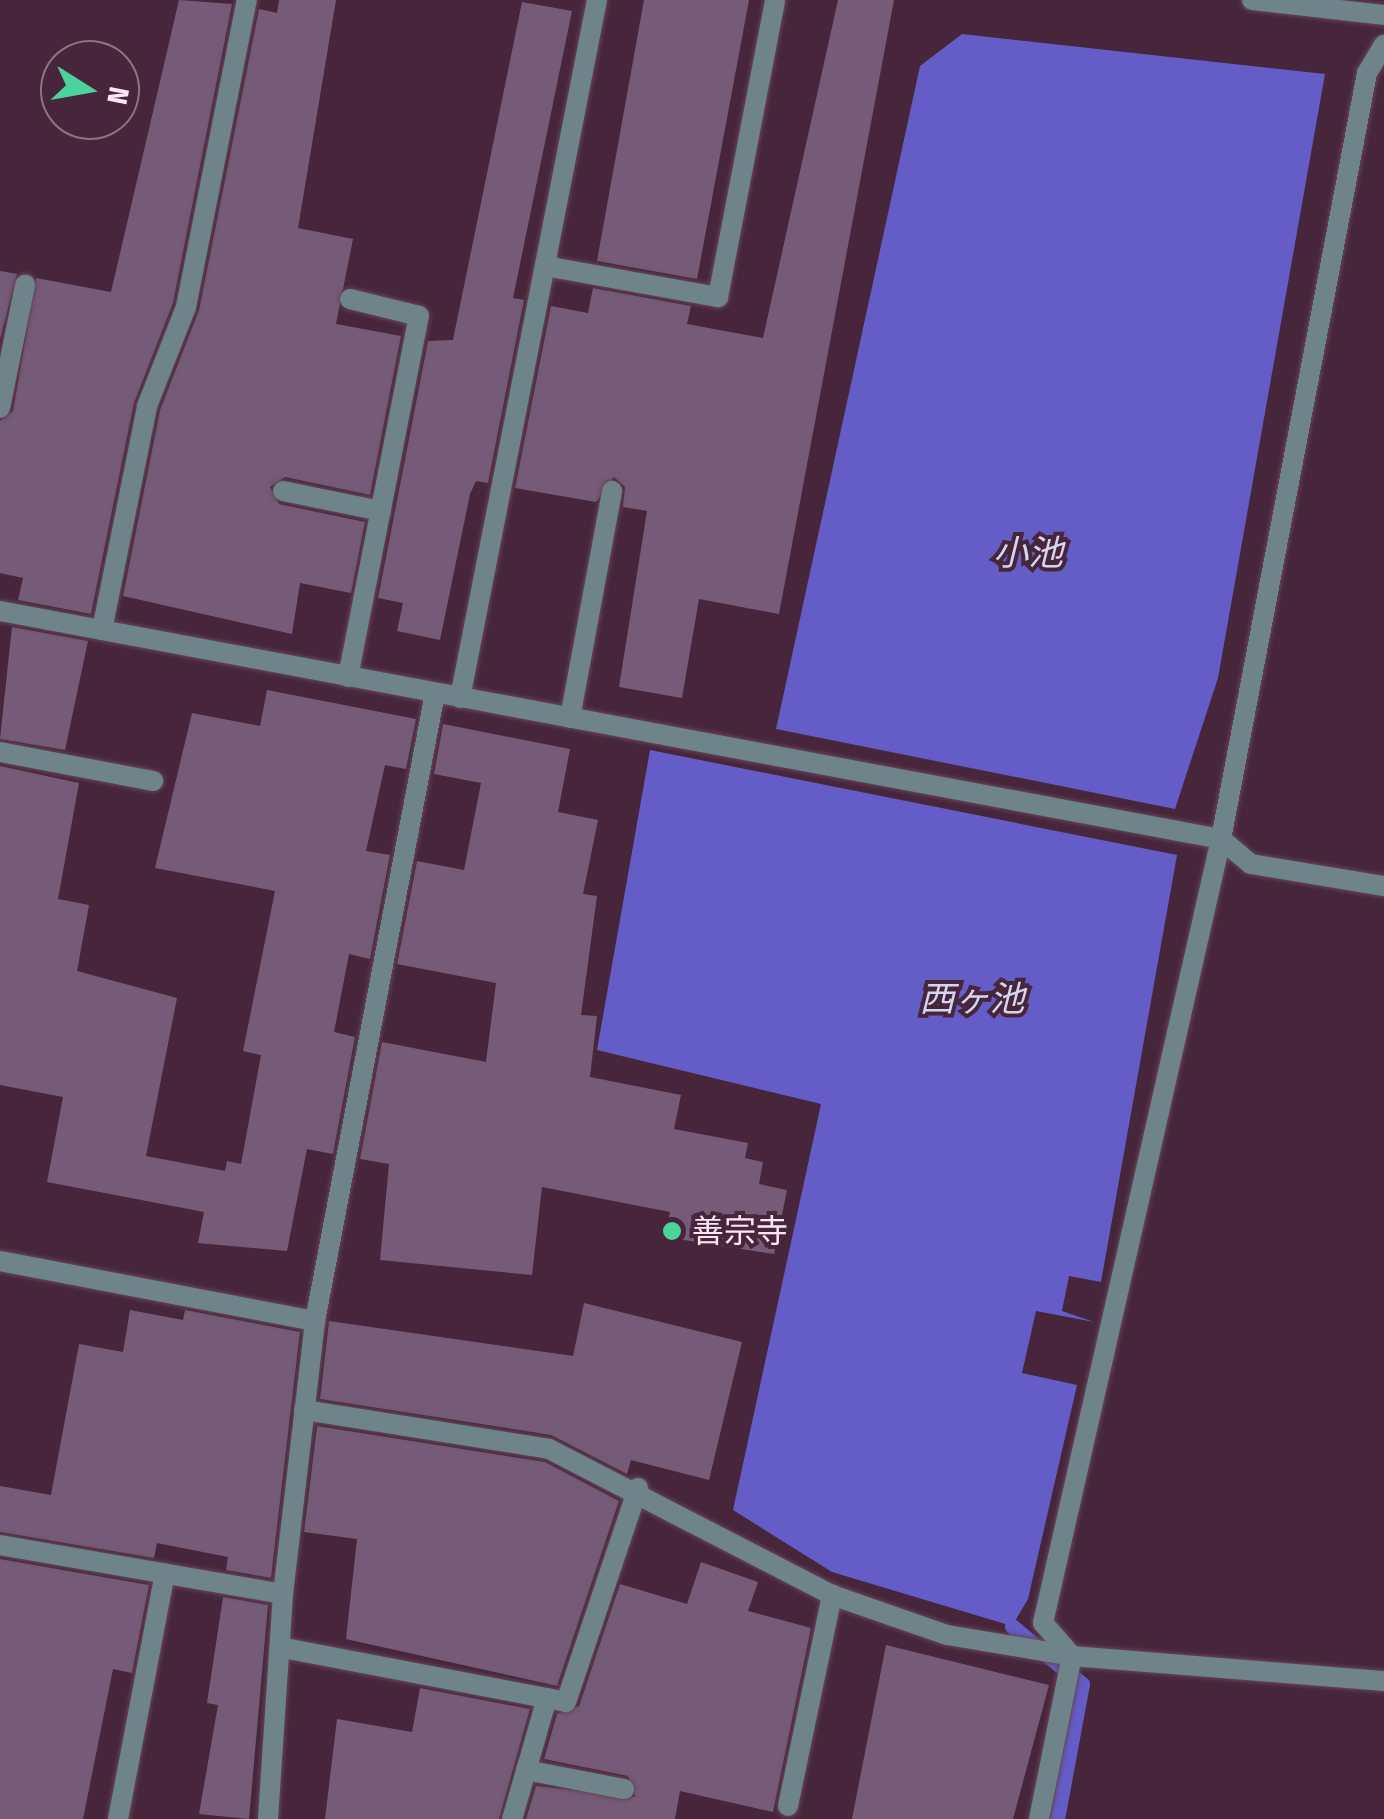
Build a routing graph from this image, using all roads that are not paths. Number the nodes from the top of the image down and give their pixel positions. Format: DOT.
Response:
graph roads {
  1 [pos="248,0"];
  2 [pos="597,0"];
  3 [pos="776,0"];
  4 [pos="1252,0"];
  5 [pos="1296,2"];
  6 [pos="1384,15"];
  7 [pos="1384,45"];
  8 [pos="544,266"];
  9 [pos="25,286"];
  10 [pos="350,299"];
  11 [pos="0,408"];
  12 [pos="283,491"];
  13 [pos="612,491"];
  14 [pos="381,511"];
  15 [pos="0,611"];
  16 [pos="102,630"];
  17 [pos="348,677"];
  18 [pos="435,694"];
  19 [pos="460,698"];
  20 [pos="570,718"];
  21 [pos="0,752"];
  22 [pos="153,781"];
  23 [pos="1221,840"];
  24 [pos="1384,886"];
  25 [pos="0,1261"];
  26 [pos="316,1321"];
  27 [pos="304,1410"];
  28 [pos="638,1488"];
  29 [pos="0,1545"];
  30 [pos="165,1573"];
  31 [pos="283,1594"];
  32 [pos="832,1595"];
  33 [pos="284,1648"];
  34 [pos="1072,1656"];
  35 [pos="1384,1681"];
  36 [pos="547,1698"];
  37 [pos="526,1770"];
  38 [pos="624,1789"];
  39 [pos="788,1806"];
  40 [pos="118,1819"];
  41 [pos="268,1819"];
  42 [pos="512,1819"];
  43 [pos="1039,1819"];
  1 -- 16 [label="street"];
  2 -- 8 [label="street"];
  3 -- 8 [label="street"];
  4 -- 5 [label="street"];
  5 -- 6 [label="street"];
  7 -- 23 [label="street"];
  8 -- 19 [label="street"];
  9 -- 11 [label="street"];
  10 -- 14 [label="street"];
  12 -- 14 [label="street"];
  13 -- 20 [label="street"];
  14 -- 17 [label="street"];
  15 -- 16 [label="street"];
  16 -- 17 [label="street"];
  17 -- 18 [label="street"];
  18 -- 19 [label="street"];
  18 -- 26 [label="street"];
  19 -- 20 [label="street"];
  20 -- 23 [label="street"];
  21 -- 22 [label="street"];
  23 -- 24 [label="street"];
  23 -- 34 [label="street"];
  25 -- 26 [label="street"];
  26 -- 27 [label="street"];
  27 -- 28 [label="street"];
  27 -- 31 [label="street"];
  28 -- 32 [label="street"];
  28 -- 36 [label="street"];
  29 -- 30 [label="street"];
  30 -- 31 [label="street"];
  30 -- 40 [label="street"];
  31 -- 33 [label="street"];
  32 -- 34 [label="street"];
  32 -- 39 [label="street"];
  33 -- 36 [label="street"];
  33 -- 41 [label="street"];
  34 -- 35 [label="street"];
  34 -- 43 [label="street"];
  36 -- 37 [label="street"];
  37 -- 38 [label="street"];
  37 -- 42 [label="street"];
}
